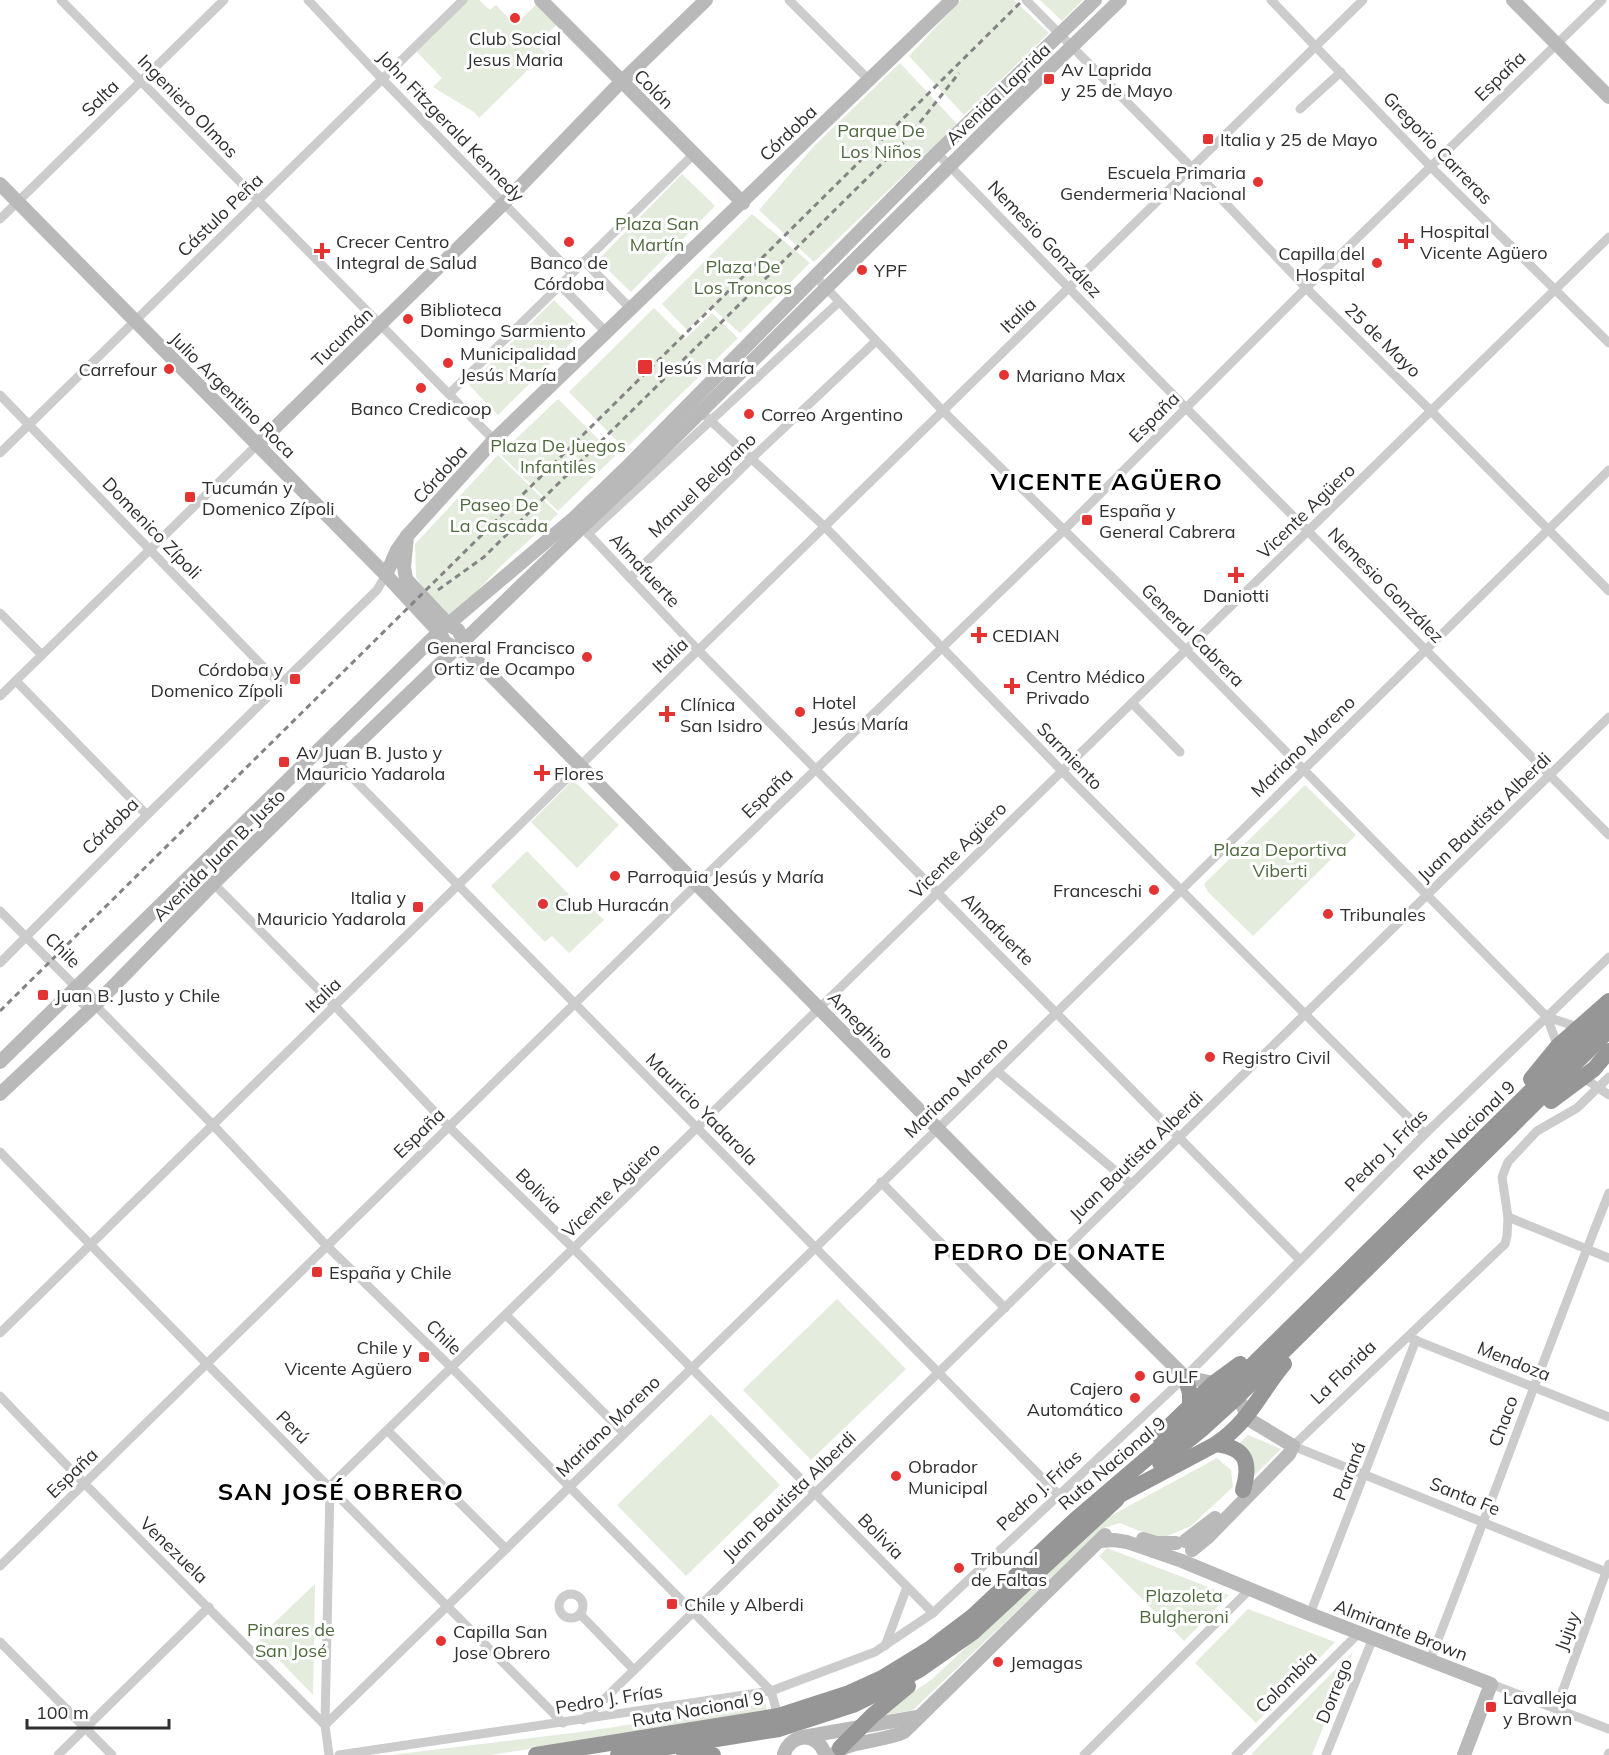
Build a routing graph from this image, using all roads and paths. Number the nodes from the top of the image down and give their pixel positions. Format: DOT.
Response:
graph roads {
  1 [pos="61,0"];
  2 [pos="224,0"];
  3 [pos="308,0"];
  4 [pos="463,0"];
  5 [pos="541,0"];
  6 [pos="706,0"];
  7 [pos="789,0"];
  8 [pos="952,0"];
  9 [pos="1026,0"];
  10 [pos="1095,0"];
  11 [pos="1120,0"];
  12 [pos="1271,0"];
  13 [pos="1363,0"];
  14 [pos="1514,0"];
  15 [pos="1602,0"];
  16 [pos="1061,34"];
  17 [pos="1557,44"];
  18 [pos="1073,46"];
  19 [pos="1316,46"];
  20 [pos="1341,72"];
  21 [pos="382,80"];
  22 [pos="869,80"];
  23 [pos="141,81"];
  24 [pos="622,82"];
  25 [pos="1609,97"];
  26 [pos="1300,109"];
  27 [pos="937,153"];
  28 [pos="694,154"];
  29 [pos="950,166"];
  30 [pos="1431,166"];
  31 [pos="1192,168"];
  32 [pos="0,184"];
  33 [pos="18,201"];
  34 [pos="258,201"];
  35 [pos="743,203"];
  36 [pos="503,204"];
  37 [pos="0,219"];
  38 [pos="1609,237"];
  39 [pos="584,261"];
  40 [pos="573,273"];
  41 [pos="815,276"];
  42 [pos="560,285"];
  43 [pos="1069,288"];
  44 [pos="1306,288"];
  45 [pos="826,289"];
  46 [pos="1556,289"];
  47 [pos="839,302"];
  48 [pos="630,308"];
  49 [pos="135,321"];
  50 [pos="380,324"];
  51 [pos="606,332"];
  52 [pos="876,341"];
  53 [pos="1609,343"];
  54 [pos="448,394"];
  55 [pos="0,395"];
  56 [pos="1186,408"];
  57 [pos="943,411"];
  58 [pos="1431,411"];
  59 [pos="701,412"];
  60 [pos="30,424"];
  61 [pos="494,440"];
  62 [pos="257,445"];
  63 [pos="0,453"];
  64 [pos="751,459"];
  65 [pos="1609,470"];
  66 [pos="581,526"];
  67 [pos="825,527"];
  68 [pos="1548,529"];
  69 [pos="1063,531"];
  70 [pos="1309,531"];
  71 [pos="407,536"];
  72 [pos="150,551"];
  73 [pos="386,575"];
  74 [pos="630,578"];
  75 [pos="1609,591"];
  76 [pos="0,613"];
  77 [pos="444,628"];
  78 [pos="460,645"];
  79 [pos="943,648"];
  80 [pos="1426,649"];
  81 [pos="698,650"];
  82 [pos="1186,650"];
  83 [pos="42,655"];
  84 [pos="16,681"];
  85 [pos="280,684"];
  86 [pos="0,696"];
  87 [pos="1132,703"];
  88 [pos="1609,717"];
  89 [pos="322,747"];
  90 [pos="1179,752"];
  91 [pos="337,763"];
  92 [pos="580,766"];
  93 [pos="816,769"];
  94 [pos="1303,769"];
  95 [pos="1062,771"];
  96 [pos="1550,775"];
  97 [pos="147,814"];
  98 [pos="1609,835"];
  99 [pos="198,868"];
  100 [pos="214,883"];
  101 [pos="697,884"];
  102 [pos="458,885"];
  103 [pos="1180,890"];
  104 [pos="939,892"];
  105 [pos="1427,895"];
  106 [pos="0,910"];
  107 [pos="26,937"];
  108 [pos="1609,957"];
  109 [pos="0,963"];
  110 [pos="76,987"];
  111 [pos="1609,1001"];
  112 [pos="575,1004"];
  113 [pos="95,1005"];
  114 [pos="335,1006"];
  115 [pos="819,1009"];
  116 [pos="1057,1012"];
  117 [pos="1305,1014"];
  118 [pos="1609,1014"];
  119 [pos="1547,1017"];
  120 [pos="1578,1027"];
  121 [pos="1609,1030"];
  122 [pos="1609,1052"];
  123 [pos="0,1062"];
  124 [pos="1570,1063"];
  125 [pos="997,1071"];
  126 [pos="1609,1077"];
  127 [pos="1597,1088"];
  128 [pos="0,1094"];
  129 [pos="1609,1095"];
  130 [pos="213,1125"];
  131 [pos="449,1126"];
  132 [pos="698,1128"];
  133 [pos="937,1129"];
  134 [pos="1500,1129"];
  135 [pos="1425,1134"];
  136 [pos="1180,1137"];
  137 [pos="0,1152"];
  138 [pos="881,1182"];
  139 [pos="1131,1184"];
  140 [pos="1609,1193"];
  141 [pos="1508,1217"];
  142 [pos="91,1244"];
  143 [pos="327,1246"];
  144 [pos="814,1247"];
  145 [pos="574,1249"];
  146 [pos="1587,1250"];
  147 [pos="1060,1253"];
  148 [pos="1609,1258"];
  149 [pos="1300,1260"];
  150 [pos="1005,1308"];
  151 [pos="506,1315"];
  152 [pos="1316,1318"];
  153 [pos="0,1333"];
  154 [pos="1412,1338"];
  155 [pos="207,1364"];
  156 [pos="452,1368"];
  157 [pos="691,1368"];
  158 [pos="938,1373"];
  159 [pos="1185,1377"];
  160 [pos="1533,1387"];
  161 [pos="1226,1391"];
  162 [pos="0,1396"];
  163 [pos="1190,1406"];
  164 [pos="1609,1416"];
  165 [pos="1247,1417"];
  166 [pos="388,1431"];
  167 [pos="624,1433"];
  168 [pos="1216,1444"];
  169 [pos="1293,1446"];
  170 [pos="1366,1474"];
  171 [pos="83,1484"];
  172 [pos="330,1487"];
  173 [pos="569,1487"];
  174 [pos="1243,1490"];
  175 [pos="1117,1491"];
  176 [pos="815,1493"];
  177 [pos="1058,1494"];
  178 [pos="1484,1523"];
  179 [pos="506,1549"];
  180 [pos="1184,1551"];
  181 [pos="0,1566"];
  182 [pos="1608,1569"];
  183 [pos="907,1587"];
  184 [pos="1250,1589"];
  185 [pos="447,1606"];
  186 [pos="209,1607"];
  187 [pos="693,1613"];
  188 [pos="933,1613"];
  189 [pos="580,1614"];
  190 [pos="1310,1614"];
  191 [pos="1359,1633"];
  192 [pos="1373,1638"];
  193 [pos="0,1642"];
  194 [pos="885,1646"];
  195 [pos="951,1648"];
  196 [pos="1430,1660"];
  197 [pos="634,1670"];
  198 [pos="1491,1684"];
  199 [pos="771,1691"];
  200 [pos="1556,1709"];
  201 [pos="917,1717"];
  202 [pos="583,1720"];
  203 [pos="563,1723"];
  204 [pos="779,1723"];
  205 [pos="325,1725"];
  206 [pos="859,1727"];
  207 [pos="86,1728"];
  208 [pos="1609,1729"];
  209 [pos="803,1737"];
  210 [pos="643,1751"];
  211 [pos="832,1752"];
  212 [pos="685,1754"];
  213 [pos="58,1755"];
  214 [pos="112,1755"];
  215 [pos="329,1755"];
  216 [pos="339,1755"];
  217 [pos="536,1755"];
  218 [pos="618,1755"];
  219 [pos="713,1755"];
  220 [pos="784,1755"];
  221 [pos="1084,1755"];
  222 [pos="1236,1755"];
  223 [pos="1326,1755"];
  224 [pos="1464,1755"];
  1 -- 23 [label="street, Ingeniero Olmos"];
  2 -- 23 [label="street, Salta"];
  3 -- 21 [label="street, John Fitzgerald Kennedy"];
  4 -- 21 [label="street, Cástulo Peña"];
  5 -- 24 [label="street, Colón"];
  6 -- 24 [label="street, Tucumán"];
  7 -- 22 [label="street"];
  8 -- 22 [label="street, Córdoba"];
  9 -- 16 [label="street, 25 de Mayo"];
  10 -- 16 [label="street, Avenida Laprida"];
  11 -- 18 [label="street, Avenida Laprida"];
  12 -- 19 [label="street, Gregorio Carreras"];
  13 -- 19 [label="street, Italia"];
  14 -- 17 [label="street"];
  15 -- 17 [label="street, España"];
  16 -- 18 [label="street, 25 de Mayo"];
  16 -- 27 [label="street, Avenida Laprida"];
  17 -- 25 [label="street"];
  17 -- 30 [label="street, España"];
  18 -- 29 [label="street, Avenida Laprida"];
  18 -- 31 [label="street, 25 de Mayo"];
  19 -- 20 [label="street, Gregorio Carreras"];
  19 -- 31 [label="street, Italia"];
  20 -- 26 [label="street"];
  20 -- 30 [label="street, Gregorio Carreras"];
  21 -- 34 [label="street, Cástulo Peña"];
  21 -- 36 [label="street, John Fitzgerald Kennedy"];
  22 -- 35 [label="street, Córdoba"];
  23 -- 33 [label="street, Salta"];
  23 -- 34 [label="street, Ingeniero Olmos"];
  24 -- 28 [label="street, Colón"];
  24 -- 36 [label="street, Tucumán"];
  27 -- 29 [label="street, Nemesio González"];
  27 -- 41 [label="street, Avenida Laprida"];
  28 -- 35 [label="street, Colón"];
  28 -- 39 [label="street"];
  29 -- 43 [label="street, Nemesio González"];
  29 -- 45 [label="street, Avenida Laprida"];
  30 -- 44 [label="street, España"];
  30 -- 46 [label="street, Gregorio Carreras"];
  31 -- 43 [label="street, Italia"];
  31 -- 44 [label="street, 25 de Mayo"];
  32 -- 33 [label="street, Julio Argentino Roca"];
  33 -- 37 [label="street, Salta"];
  33 -- 49 [label="street, Julio Argentino Roca"];
  34 -- 49 [label="street, Cástulo Peña"];
  34 -- 50 [label="street, Ingeniero Olmos"];
  35 -- 48 [label="street, Córdoba"];
  36 -- 40 [label="street, John Fitzgerald Kennedy"];
  36 -- 50 [label="street, Tucumán"];
  38 -- 46 [label="street, Vicente Agüero"];
  39 -- 40 [label="street"];
  39 -- 48 [label="street"];
  40 -- 42 [label="street"];
  41 -- 45 [label="street, General Cabrera"];
  41 -- 59 [label="street, Avenida Laprida"];
  42 -- 51 [label="street"];
  42 -- 54 [label="street"];
  43 -- 56 [label="street, Nemesio González"];
  43 -- 57 [label="street, Italia"];
  44 -- 56 [label="street, España"];
  44 -- 58 [label="street, 25 de Mayo"];
  45 -- 47 [label="street, General Cabrera"];
  45 -- 59 [label="street, Avenida Laprida"];
  46 -- 53 [label="street, Gregorio Carreras"];
  46 -- 58 [label="street, Vicente Agüero"];
  47 -- 52 [label="street, General Cabrera"];
  47 -- 59 [label="street"];
  48 -- 51 [label="street, Córdoba"];
  49 -- 60 [label="street, Cástulo Peña"];
  49 -- 62 [label="street, Julio Argentino Roca"];
  50 -- 54 [label="street, Ingeniero Olmos"];
  50 -- 62 [label="street, Tucumán"];
  51 -- 61 [label="street, Córdoba"];
  52 -- 57 [label="street, General Cabrera"];
  52 -- 64 [label="street, Manuel Belgrano"];
  54 -- 61 [label="street, Ingeniero Olmos"];
  55 -- 60 [label="street, Domenico Zípoli"];
  56 -- 69 [label="street, España"];
  56 -- 70 [label="street, Nemesio González"];
  57 -- 67 [label="street, Italia"];
  57 -- 69 [label="street, General Cabrera"];
  58 -- 68 [label="street, 25 de Mayo"];
  58 -- 70 [label="street, Vicente Agüero"];
  59 -- 64 [label="street, Sarmiento"];
  59 -- 66 [label="street, Avenida Laprida"];
  60 -- 63 [label="street, Cástulo Peña"];
  60 -- 72 [label="street, Domenico Zípoli"];
  61 -- 71 [label="street, Córdoba"];
  62 -- 72 [label="street, Tucumán"];
  62 -- 73 [label="street, Julio Argentino Roca"];
  64 -- 67 [label="street, Sarmiento"];
  64 -- 74 [label="street, Manuel Belgrano"];
  65 -- 68 [label="street, Mariano Moreno"];
  66 -- 74 [label="street, Almafuerte"];
  66 -- 77 [label="street, Avenida Laprida"];
  66 -- 78 [label="street, Avenida Laprida"];
  67 -- 79 [label="street, Sarmiento"];
  67 -- 81 [label="street, Italia"];
  68 -- 75 [label="street, 25 de Mayo"];
  68 -- 80 [label="street, Mariano Moreno"];
  69 -- 79 [label="street, España"];
  69 -- 82 [label="street, General Cabrera"];
  70 -- 80 [label="street, Nemesio González"];
  70 -- 82 [label="street, Vicente Agüero"];
  71 -- 73 [label="street, Córdoba"];
  71 -- 77 [label="street"];
  72 -- 83 [label="street, Tucumán"];
  72 -- 85 [label="street, Domenico Zípoli"];
  73 -- 77 [label="street, Julio Argentino Roca"];
  73 -- 85 [label="street, Córdoba"];
  74 -- 81 [label="street, Almafuerte"];
  76 -- 83 [label="street"];
  77 -- 78 [label="street, Ameghino"];
  77 -- 89 [label="street, Avenida Juan B. Justo"];
  78 -- 91 [label="street, Avenida Juan B. Justo"];
  78 -- 92 [label="street, Ameghino"];
  79 -- 93 [label="street, España"];
  79 -- 95 [label="street, Sarmiento"];
  80 -- 94 [label="street, Mariano Moreno"];
  80 -- 96 [label="street, Nemesio González"];
  81 -- 92 [label="street, Italia"];
  81 -- 93 [label="street, Almafuerte"];
  82 -- 87 [label="street, Vicente Agüero"];
  82 -- 94 [label="street, General Cabrera"];
  83 -- 84 [label="street, Tucumán"];
  84 -- 86 [label="street, Tucumán"];
  84 -- 97 [label="street"];
  85 -- 97 [label="street, Córdoba"];
  87 -- 90 [label="street"];
  87 -- 95 [label="street, Vicente Agüero"];
  88 -- 96 [label="street, Juan Bautista Alberdi"];
  89 -- 91 [label="street, Mauricio Yadarola"];
  89 -- 99 [label="street, Avenida Juan B. Justo"];
  91 -- 100 [label="street, Avenida Juan B. Justo"];
  91 -- 102 [label="street, Mauricio Yadarola"];
  92 -- 101 [label="street, Ameghino"];
  92 -- 102 [label="street, Italia"];
  93 -- 101 [label="street, España"];
  93 -- 104 [label="street, Almafuerte"];
  94 -- 103 [label="street, Mariano Moreno"];
  94 -- 105 [label="street, General Cabrera"];
  95 -- 103 [label="street, Sarmiento"];
  95 -- 104 [label="street, Vicente Agüero"];
  96 -- 98 [label="street, Nemesio González"];
  96 -- 105 [label="street, Juan Bautista Alberdi"];
  97 -- 107 [label="street, Córdoba"];
  99 -- 100 [label="street, Bolivia"];
  99 -- 110 [label="street, Avenida Juan B. Justo"];
  100 -- 113 [label="street, Avenida Juan B. Justo"];
  100 -- 114 [label="street, Bolivia"];
  101 -- 112 [label="street, España"];
  101 -- 115 [label="street, Ameghino"];
  102 -- 112 [label="street, Mauricio Yadarola"];
  102 -- 114 [label="street, Italia"];
  103 -- 116 [label="street, Mariano Moreno"];
  103 -- 117 [label="street, Sarmiento"];
  104 -- 115 [label="street, Vicente Agüero"];
  104 -- 116 [label="street, Almafuerte"];
  105 -- 117 [label="street, Juan Bautista Alberdi"];
  105 -- 119 [label="street, General Cabrera"];
  106 -- 107 [label="street, Chile"];
  107 -- 109 [label="street, Córdoba"];
  107 -- 110 [label="street, Chile"];
  108 -- 119 [label="street, Pedro J. Frías"];
  110 -- 113 [label="street, Chile"];
  110 -- 123 [label="street, Avenida Juan B. Justo"];
  111 -- 120 [label="highway"];
  112 -- 131 [label="street, España"];
  112 -- 132 [label="street, Mauricio Yadarola"];
  113 -- 128 [label="street, Avenida Juan B. Justo"];
  113 -- 130 [label="street, Chile"];
  114 -- 130 [label="street, Italia"];
  114 -- 131 [label="street, Bolivia"];
  115 -- 132 [label="street, Vicente Agüero"];
  115 -- 133 [label="street, Ameghino"];
  116 -- 125 [label="street, Mariano Moreno"];
  116 -- 136 [label="street, Almafuerte"];
  117 -- 135 [label="street, Sarmiento"];
  117 -- 136 [label="street, Juan Bautista Alberdi"];
  118 -- 124 [label="highway"];
  119 -- 120 [label="street"];
  119 -- 124 [label="street"];
  119 -- 135 [label="street, Pedro J. Frías"];
  120 -- 124 [label="highway"];
  121 -- 124 [label="highway"];
  122 -- 124 [label="highway"];
  124 -- 127 [label="street"];
  124 -- 134 [label="highway"];
  124 -- 134 [label="highway"];
  125 -- 133 [label="street, Mariano Moreno"];
  125 -- 139 [label="street"];
  126 -- 127 [label="street, La Florida"];
  127 -- 129 [label="street"];
  127 -- 141 [label="street, La Florida"];
  130 -- 142 [label="street, Italia"];
  130 -- 143 [label="street, Chile"];
  131 -- 143 [label="street, España"];
  131 -- 145 [label="street, Bolivia"];
  132 -- 144 [label="street, Mauricio Yadarola"];
  132 -- 145 [label="street, Vicente Agüero"];
  133 -- 138 [label="street, Mariano Moreno"];
  133 -- 147 [label="street, Ameghino"];
  134 -- 152 [label="highway, Ruta Nacional 9"];
  134 -- 161 [label="highway, Ruta Nacional 9"];
  135 -- 149 [label="street, Pedro J. Frías"];
  136 -- 139 [label="street, Juan Bautista Alberdi"];
  136 -- 149 [label="street, Almafuerte"];
  137 -- 142 [label="street, Perú"];
  138 -- 144 [label="street, Mariano Moreno"];
  138 -- 150 [label="street"];
  139 -- 147 [label="street, Juan Bautista Alberdi"];
  140 -- 146 [label="street, Chaco"];
  141 -- 146 [label="street"];
  141 -- 154 [label="street, La Florida"];
  142 -- 153 [label="street, Italia"];
  142 -- 155 [label="street, Perú"];
  143 -- 155 [label="street, España"];
  143 -- 156 [label="street, Chile"];
  144 -- 157 [label="street, Mariano Moreno"];
  144 -- 158 [label="street, Mauricio Yadarola"];
  145 -- 151 [label="street, Vicente Agüero"];
  145 -- 157 [label="street, Bolivia"];
  146 -- 148 [label="street"];
  146 -- 160 [label="street, Chaco"];
  147 -- 150 [label="street, Juan Bautista Alberdi"];
  147 -- 159 [label="street, Ameghino"];
  149 -- 159 [label="street, Pedro J. Frías"];
  150 -- 158 [label="street, Juan Bautista Alberdi"];
  151 -- 156 [label="street, Vicente Agüero"];
  151 -- 167 [label="street"];
  152 -- 161 [label="highway, Ruta Nacional 9"];
  152 -- 165 [label="highway"];
  154 -- 160 [label="street, Mendoza"];
  154 -- 169 [label="street, La Florida"];
  154 -- 170 [label="street, Paraná"];
  155 -- 171 [label="street, España"];
  155 -- 172 [label="street, Perú"];
  156 -- 166 [label="street, Vicente Agüero"];
  156 -- 173 [label="street, Chile"];
  157 -- 167 [label="street, Mariano Moreno"];
  157 -- 176 [label="street, Bolivia"];
  158 -- 176 [label="street, Juan Bautista Alberdi"];
  158 -- 177 [label="street, Mauricio Yadarola"];
  159 -- 161 [label="street"];
  159 -- 163 [label="highway"];
  159 -- 177 [label="street, Pedro J. Frías"];
  160 -- 164 [label="street, Mendoza"];
  160 -- 178 [label="street, Chaco"];
  161 -- 163 [label="highway"];
  161 -- 165 [label="street"];
  161 -- 175 [label="highway, Ruta Nacional 9"];
  162 -- 171 [label="street, Venezuela"];
  163 -- 175 [label="highway"];
  165 -- 168 [label="highway"];
  165 -- 169 [label="street"];
  166 -- 172 [label="street, Vicente Agüero"];
  166 -- 179 [label="street"];
  167 -- 173 [label="street, Mariano Moreno"];
  168 -- 174 [label="highway"];
  168 -- 175 [label="highway"];
  169 -- 170 [label="street, Santa Fe"];
  169 -- 174 [label="street"];
  169 -- 180 [label="street, La Florida"];
  170 -- 178 [label="street, Santa Fe"];
  170 -- 190 [label="street, Paraná"];
  171 -- 181 [label="street, España"];
  171 -- 186 [label="street, Venezuela"];
  172 -- 185 [label="street, Perú"];
  172 -- 205 [label="street"];
  173 -- 179 [label="street, Mariano Moreno"];
  173 -- 187 [label="street, Chile"];
  174 -- 180 [label="street"];
  175 -- 195 [label="highway, Ruta Nacional 9"];
  175 -- 204 [label="highway, Ruta Nacional 9"];
  176 -- 183 [label="street, Bolivia"];
  176 -- 187 [label="street, Juan Bautista Alberdi"];
  177 -- 188 [label="street, Pedro J. Frías"];
  178 -- 182 [label="street, Santa Fe"];
  178 -- 196 [label="street, Chaco"];
  179 -- 185 [label="street, Mariano Moreno"];
  180 -- 184 [label="street, Almirante Brown"];
  180 -- 201 [label="street"];
  182 -- 200 [label="street, Jujuy"];
  183 -- 188 [label="street, Bolivia"];
  183 -- 194 [label="street"];
  184 -- 190 [label="street, Almirante Brown"];
  184 -- 221 [label="street"];
  185 -- 203 [label="street, Perú"];
  185 -- 205 [label="street, Mariano Moreno"];
  186 -- 205 [label="street, Venezuela"];
  186 -- 207 [label="street"];
  187 -- 197 [label="street, Juan Bautista Alberdi"];
  187 -- 199 [label="street, Chile"];
  188 -- 194 [label="street, Pedro J. Frías"];
  189 -- 197 [label="street"];
  190 -- 191 [label="street, Almirante Brown"];
  191 -- 192 [label="street, Almirante Brown"];
  191 -- 222 [label="street, Colombia"];
  192 -- 196 [label="street, Almirante Brown"];
  192 -- 223 [label="street, Dorrego"];
  193 -- 207 [label="street"];
  194 -- 199 [label="street, Pedro J. Frías"];
  195 -- 204 [label="highway, Ruta Nacional 9"];
  195 -- 206 [label="highway"];
  196 -- 198 [label="street, Almirante Brown"];
  197 -- 202 [label="street, Juan Bautista Alberdi"];
  198 -- 200 [label="street, Almirante Brown"];
  198 -- 224 [label="street"];
  199 -- 202 [label="street, Pedro J. Frías"];
  199 -- 204 [label="street"];
  200 -- 208 [label="street, Almirante Brown"];
  201 -- 206 [label="street"];
  201 -- 211 [label="street"];
  202 -- 203 [label="street, Pedro J. Frías"];
  203 -- 216 [label="street, Pedro J. Frías"];
  204 -- 210 [label="highway, Ruta Nacional 9"];
  204 -- 217 [label="highway, Ruta Nacional 9"];
  204 -- 220 [label="street"];
  205 -- 215 [label="street"];
  206 -- 209 [label="street"];
  206 -- 211 [label="highway"];
  207 -- 213 [label="street"];
  207 -- 214 [label="street"];
  209 -- 211 [label="street"];
  209 -- 220 [label="street"];
  210 -- 212 [label="highway"];
  210 -- 218 [label="highway, Ruta Nacional 9"];
  212 -- 219 [label="highway"];
}
